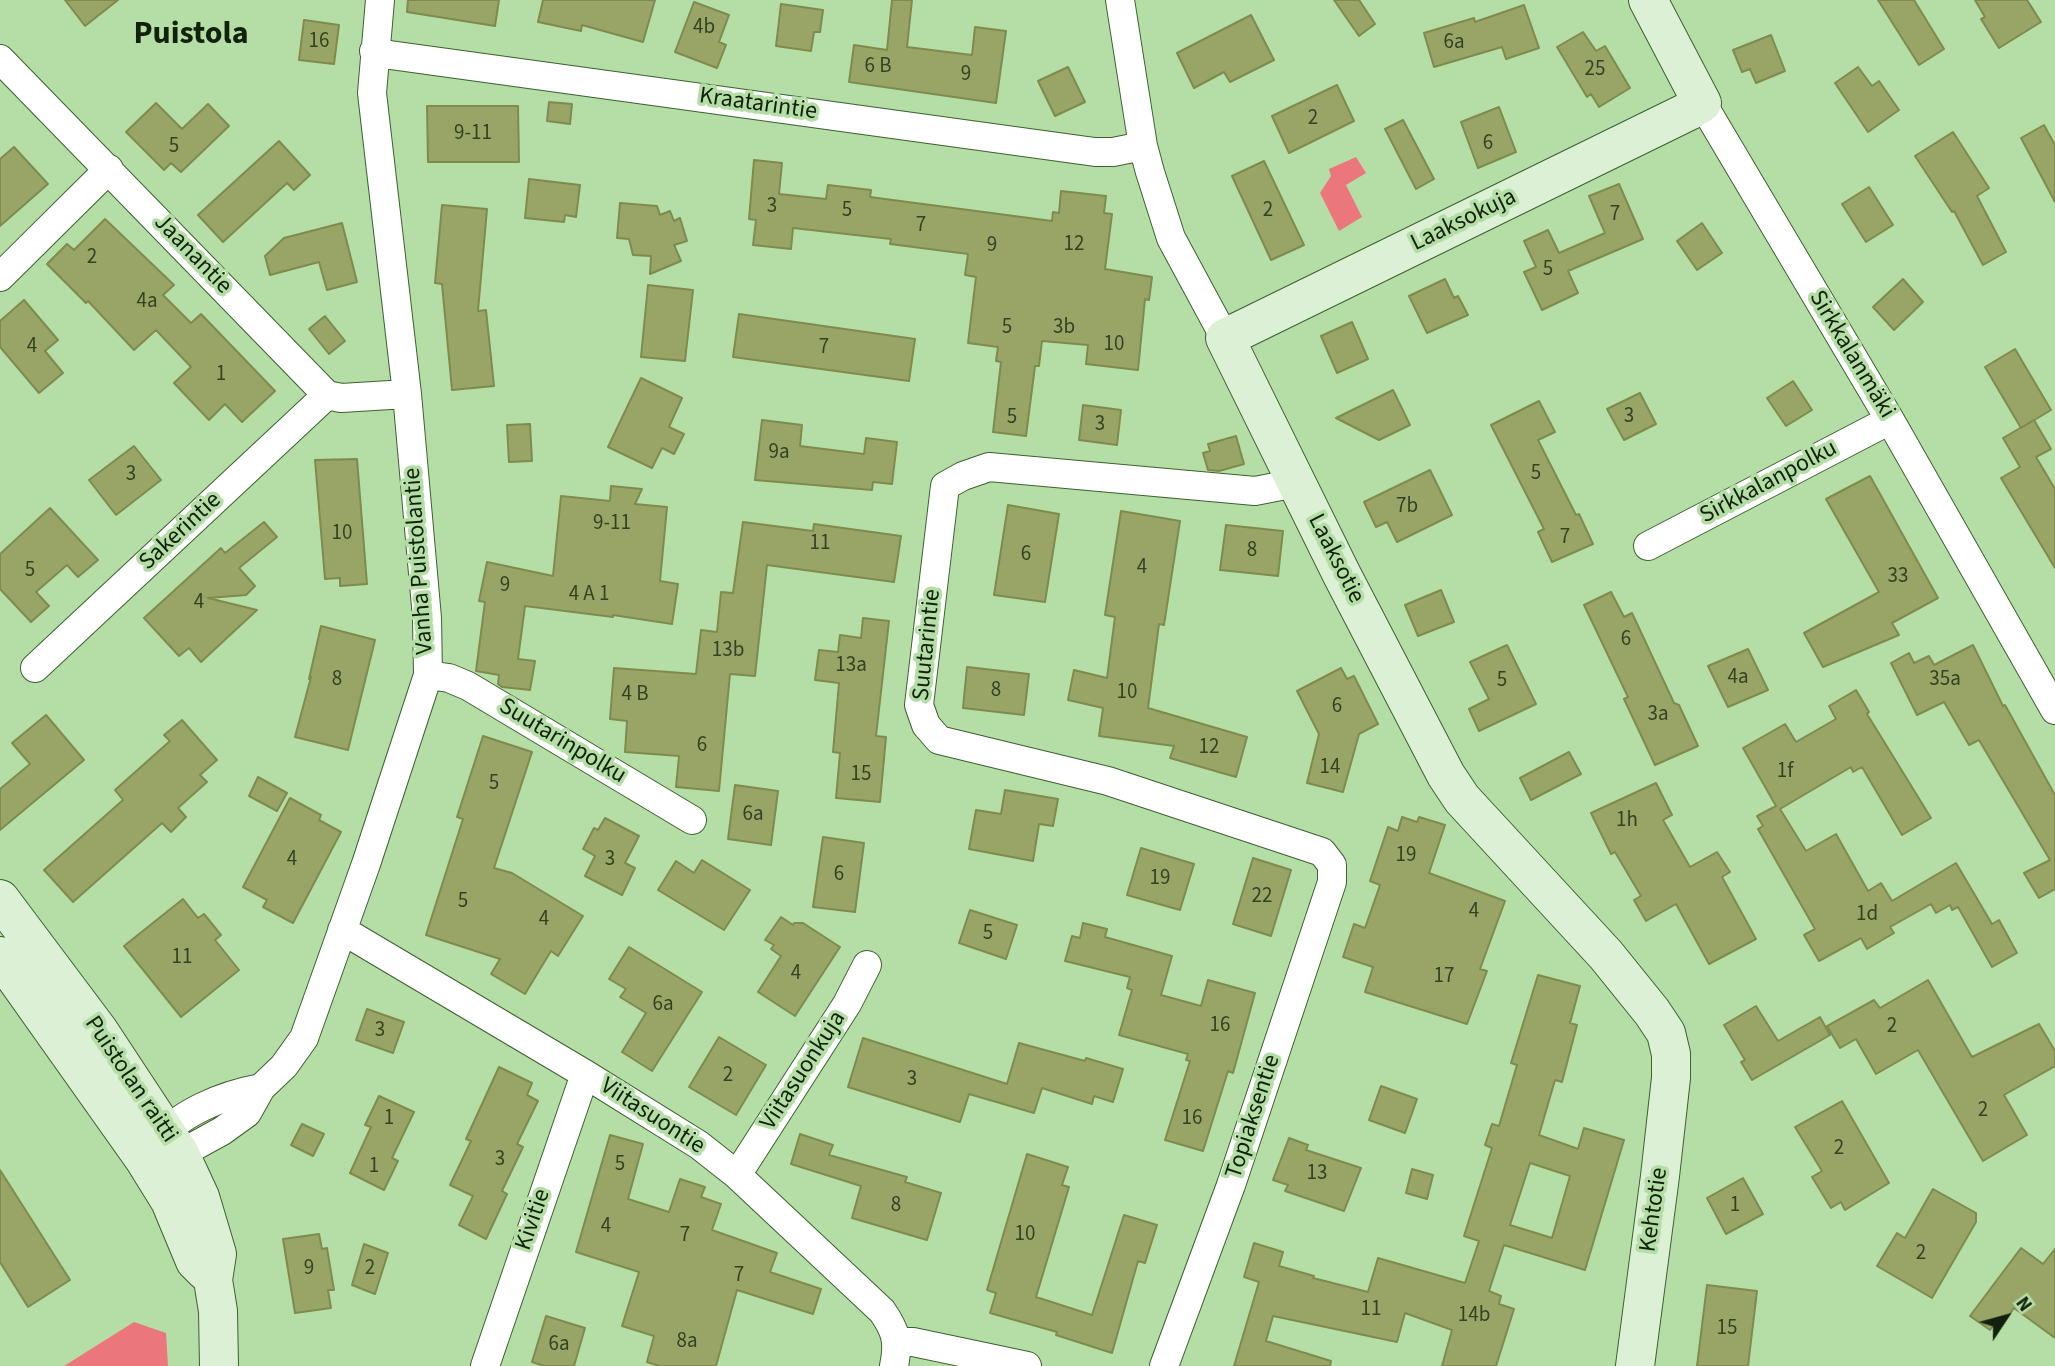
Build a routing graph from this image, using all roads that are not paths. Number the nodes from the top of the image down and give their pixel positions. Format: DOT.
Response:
graph roads {
  1 [pos="380,0"];
  2 [pos="1120,0"];
  3 [pos="1647,0"];
  4 [pos="374,51"];
  5 [pos="0,60"];
  6 [pos="1702,103"];
  7 [pos="1143,146"];
  8 [pos="109,169"];
  9 [pos="0,277"];
  10 [pos="1225,338"];
  11 [pos="407,394"];
  12 [pos="327,395"];
  13 [pos="1890,420"];
  14 [pos="1296,483"];
  15 [pos="1648,546"];
  16 [pos="35,668"];
  17 [pos="428,675"];
  18 [pos="2055,709"];
  19 [pos="692,820"];
  20 [pos="1332,865"];
  21 [pos="0,899"];
  22 [pos="342,930"];
  23 [pos="0,956"];
  24 [pos="867,965"];
  25 [pos="1671,1054"];
  26 [pos="585,1074"];
  27 [pos="163,1147"];
  28 [pos="737,1175"];
  29 [pos="896,1354"];
  30 [pos="219,1366"];
  31 [pos="485,1366"];
  32 [pos="1027,1366"];
  33 [pos="1164,1366"];
  34 [pos="1635,1366"];
  1 -- 4 [label="street, Vanha Puistolantie"];
  2 -- 7 [label="street, Laaksotie"];
  3 -- 6 [label="street, Sirkkalanmäki"];
  4 -- 7 [label="street, Kraatarintie"];
  4 -- 11 [label="street, Vanha Puistolantie"];
  5 -- 8 [label="street, Jaanantie"];
  6 -- 10 [label="street, Laaksokuja"];
  6 -- 13 [label="street, Sirkkalanmäki"];
  7 -- 10 [label="street, Laaksotie"];
  8 -- 9 [label="street"];
  8 -- 12 [label="street, Jaanantie"];
  10 -- 14 [label="street, Laaksotie"];
  11 -- 12 [label="street"];
  11 -- 17 [label="street, Vanha Puistolantie"];
  12 -- 16 [label="street, Sakerintie"];
  13 -- 15 [label="street, Sirkkalanpolku"];
  13 -- 18 [label="street, Sirkkalanmäki"];
  14 -- 20 [label="street, Suutarintie"];
  14 -- 25 [label="street, Laaksotie"];
  17 -- 19 [label="street, Suutarinpolku"];
  17 -- 22 [label="street, Vanha Puistolantie"];
  20 -- 33 [label="street, Topiaksentie"];
  21 -- 27 [label="street, Puistolan raitti"];
  22 -- 26 [label="street, Viitasuontie"];
  22 -- 27 [label="street, Vanha Puistolantie"];
  23 -- 27 [label="street, Puistolan raitti"];
  24 -- 28 [label="street, Viitasuonkuja"];
  25 -- 34 [label="street, Kehtotie"];
  26 -- 28 [label="street, Viitasuontie"];
  26 -- 31 [label="street, Kivitie"];
  27 -- 30 [label="street, Puistolan raitti"];
  28 -- 29 [label="street, Viitasuontie"];
  29 -- 32 [label="street"];
}
